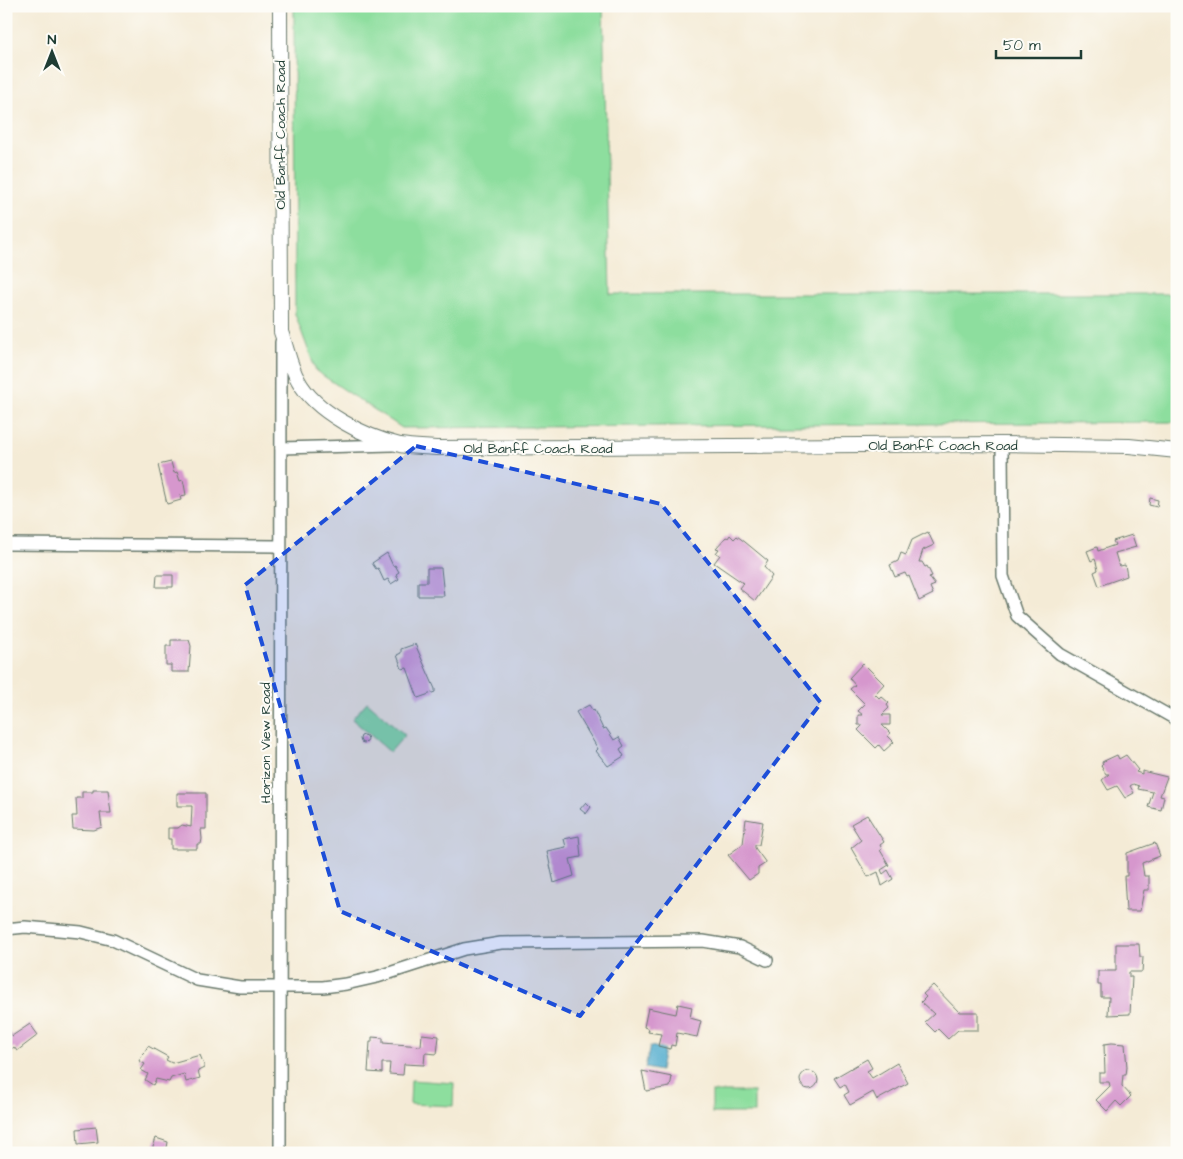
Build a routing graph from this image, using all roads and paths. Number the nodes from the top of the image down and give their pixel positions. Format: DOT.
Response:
graph roads {
  1 [pos="280,6"];
  2 [pos="281,332"];
  3 [pos="1002,444"];
  4 [pos="401,445"];
  5 [pos="281,448"];
  6 [pos="1177,451"];
  7 [pos="6,544"];
  8 [pos="279,546"];
  9 [pos="1177,720"];
  10 [pos="6,929"];
  11 [pos="767,960"];
  12 [pos="280,986"];
  13 [pos="280,1153"];
  1 -- 2 [label="main road, Old Banff Coach Road"];
  2 -- 4 [label="main road, Old Banff Coach Road"];
  2 -- 5 [label="street, Horizon View Road"];
  3 -- 4 [label="main road, Old Banff Coach Road"];
  3 -- 6 [label="main road, Old Banff Coach Road"];
  3 -- 9 [label="street"];
  4 -- 5 [label="street"];
  5 -- 8 [label="street, Horizon View Road"];
  7 -- 8 [label="street"];
  8 -- 12 [label="street, Horizon View Road"];
  10 -- 12 [label="street"];
  11 -- 12 [label="street"];
  12 -- 13 [label="street, Horizon View Road"];
}
